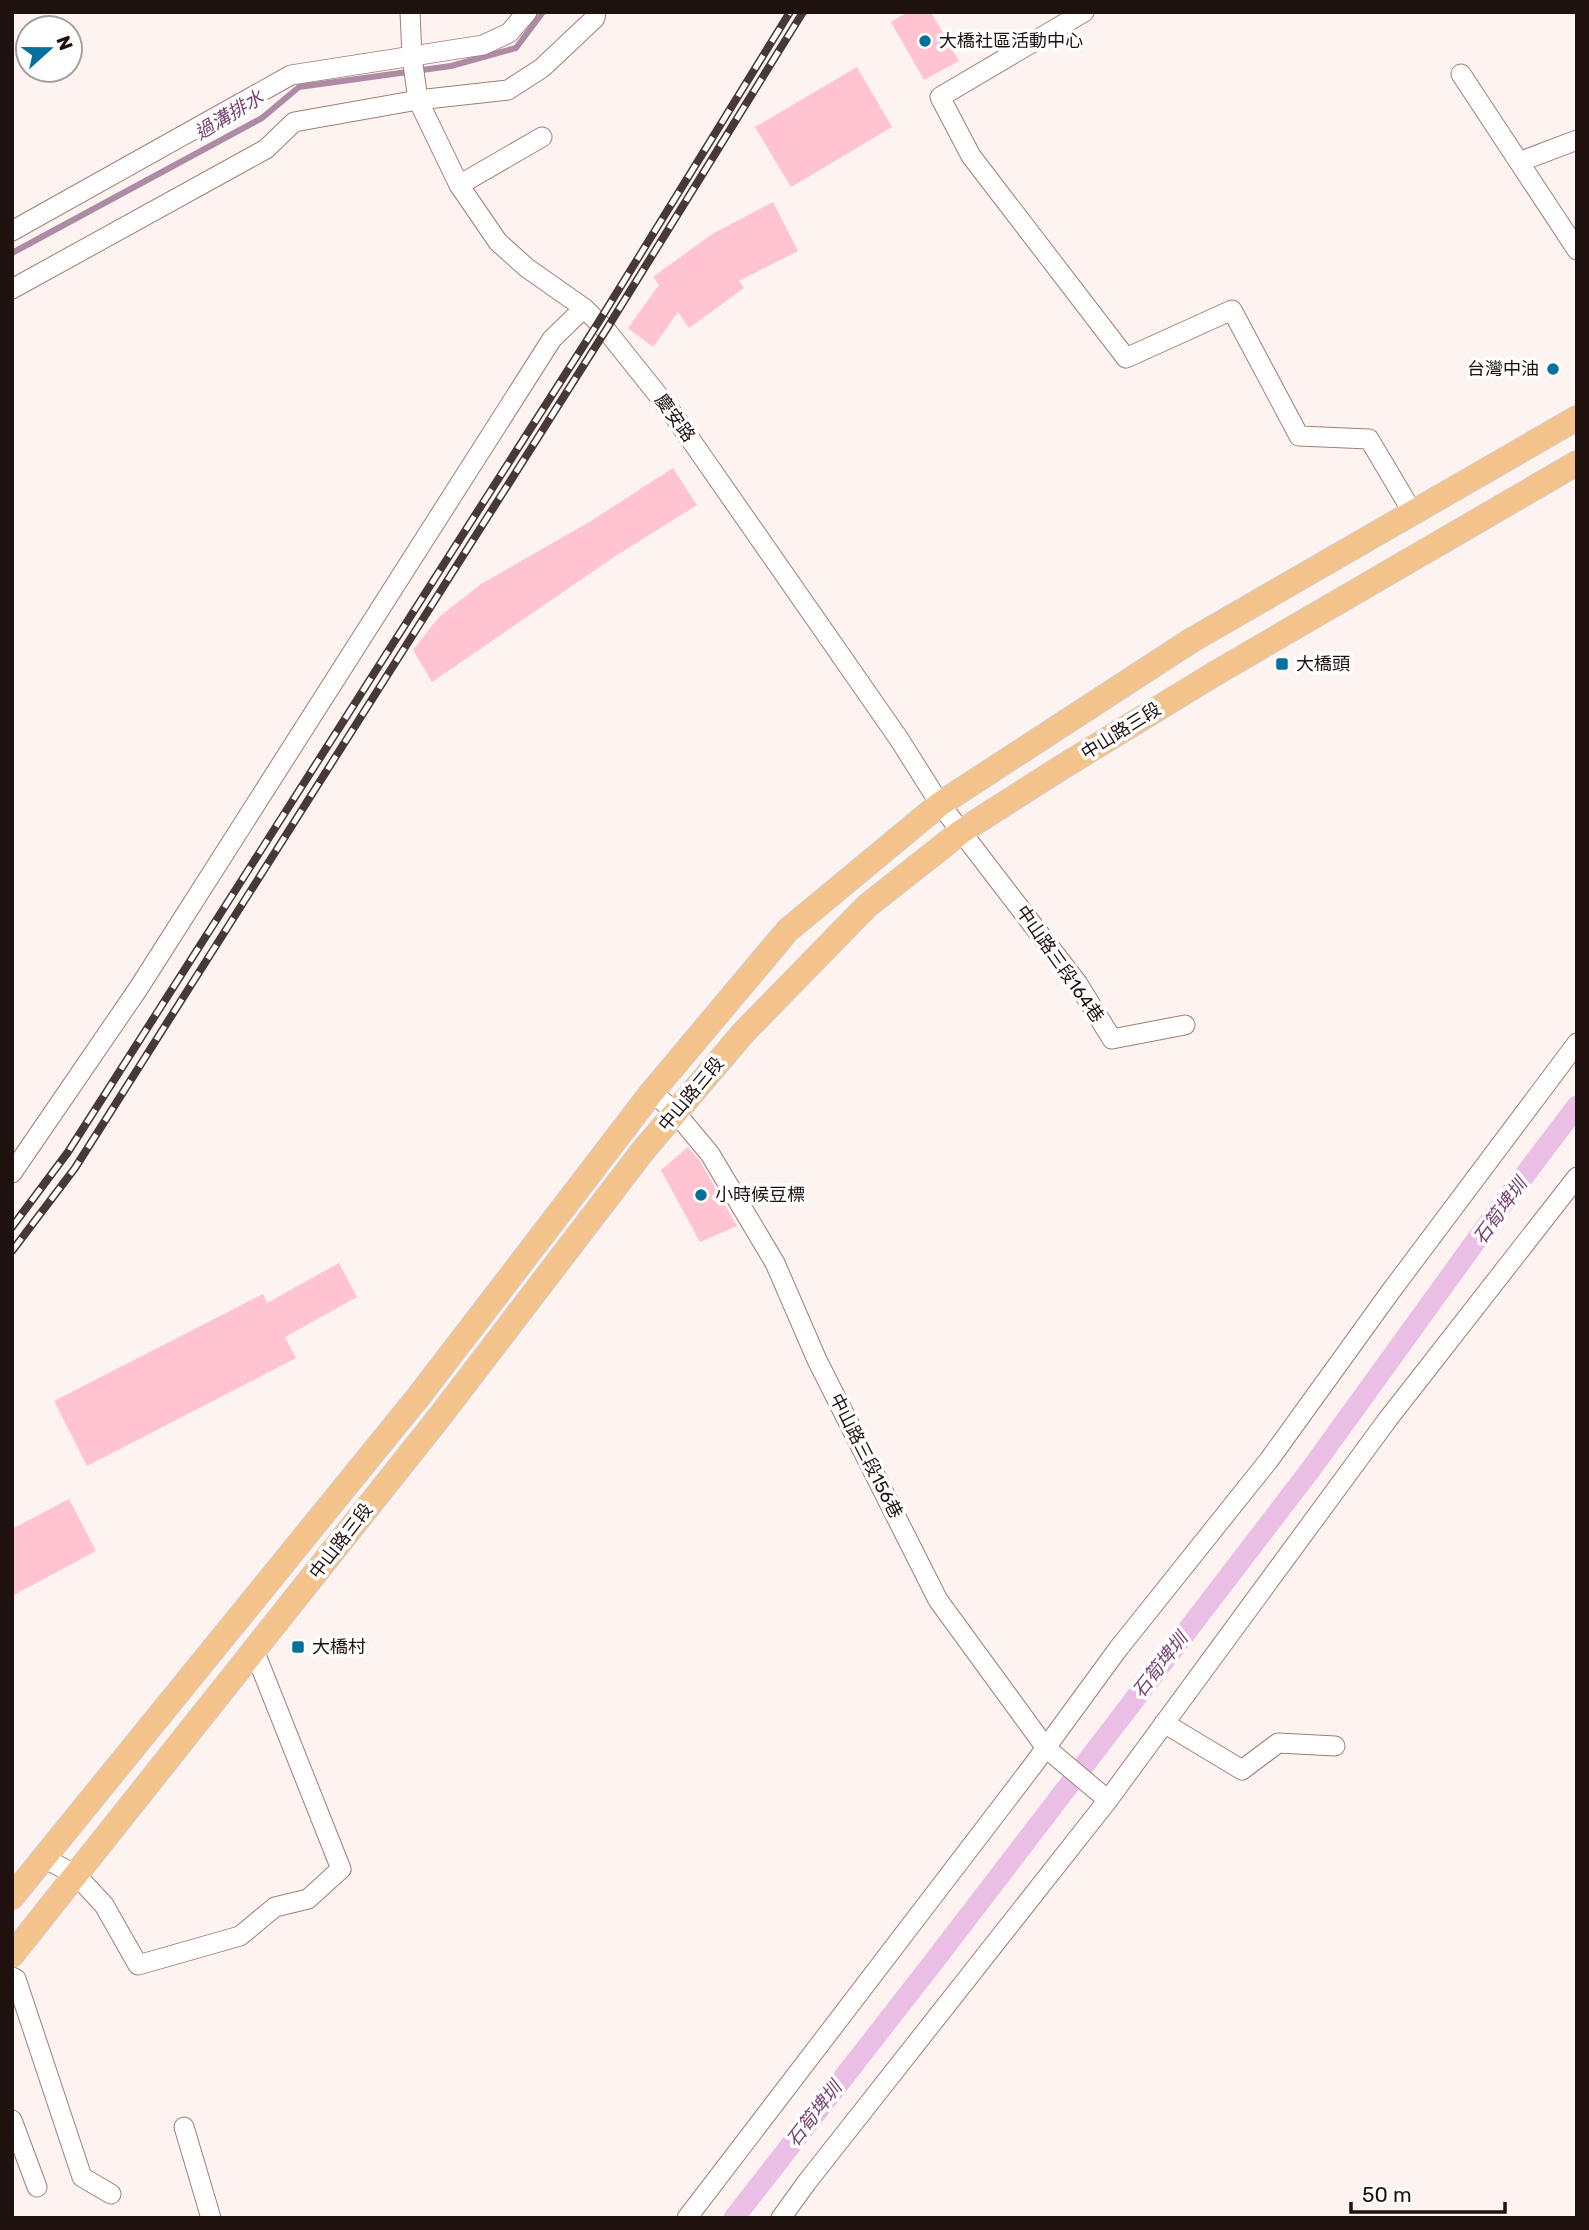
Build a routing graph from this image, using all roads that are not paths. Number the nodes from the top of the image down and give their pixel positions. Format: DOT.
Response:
graph roads {
  1 [pos="410,12"];
  2 [pos="527,12"];
  3 [pos="596,12"];
  4 [pos="1084,12"];
  5 [pos="412,57"];
  6 [pos="1461,74"];
  7 [pos="418,100"];
  8 [pos="542,137"];
  9 [pos="1577,140"];
  10 [pos="1519,162"];
  11 [pos="459,185"];
  12 [pos="12,231"];
  13 [pos="1577,250"];
  14 [pos="12,289"];
  15 [pos="584,308"];
  16 [pos="1577,418"];
  17 [pos="1577,463"];
  18 [pos="1413,513"];
  19 [pos="940,804"];
  20 [pos="962,831"];
  21 [pos="1185,1025"];
  22 [pos="1577,1044"];
  23 [pos="652,1092"];
  24 [pos="675,1112"];
  25 [pos="12,1173"];
  26 [pos="1577,1177"];
  27 [pos="254,1650"];
  28 [pos="1164,1723"];
  29 [pos="1335,1746"];
  30 [pos="1045,1748"];
  31 [pos="1108,1800"];
  32 [pos="44,1858"];
  33 [pos="76,1875"];
  34 [pos="12,1897"];
  35 [pos="12,1955"];
  36 [pos="12,1977"];
  37 [pos="12,2120"];
  38 [pos="184,2127"];
  39 [pos="37,2187"];
  40 [pos="111,2194"];
  41 [pos="211,2218"];
  42 [pos="687,2218"];
  43 [pos="781,2218"];
  1 -- 5 [label="street, 慶安路"];
  2 -- 5 [label="street"];
  3 -- 7 [label="street"];
  4 -- 18 [label="street"];
  5 -- 7 [label="street, 慶安路"];
  5 -- 12 [label="street"];
  6 -- 10 [label="street"];
  7 -- 11 [label="street, 慶安路"];
  7 -- 14 [label="street"];
  8 -- 11 [label="street"];
  9 -- 10 [label="street"];
  10 -- 13 [label="street"];
  11 -- 15 [label="street, 慶安路"];
  15 -- 19 [label="street, 慶安路"];
  15 -- 25 [label="street"];
  16 -- 18 [label="main road, 中山路三段"];
  17 -- 20 [label="main road, 中山路三段"];
  18 -- 19 [label="main road, 中山路三段"];
  19 -- 20 [label="street, 慶安路"];
  19 -- 23 [label="main road, 中山路三段"];
  20 -- 21 [label="street, 中山路三段164巷"];
  20 -- 24 [label="main road, 中山路三段"];
  22 -- 30 [label="street"];
  23 -- 24 [label="street, 中山路三段156巷"];
  23 -- 32 [label="main road, 中山路三段"];
  24 -- 27 [label="main road, 中山路三段"];
  24 -- 30 [label="street, 中山路三段156巷"];
  26 -- 28 [label="street"];
  27 -- 33 [label="main road, 中山路三段"];
  27 -- 33 [label="street"];
  28 -- 29 [label="street"];
  28 -- 31 [label="street"];
  30 -- 31 [label="street, 中山路三段156巷"];
  30 -- 42 [label="street"];
  31 -- 43 [label="street"];
  32 -- 33 [label="street"];
  32 -- 34 [label="main road, 中山路三段"];
  33 -- 35 [label="main road, 中山路三段"];
  36 -- 40 [label="street"];
  37 -- 39 [label="street"];
  38 -- 41 [label="street"];
}
